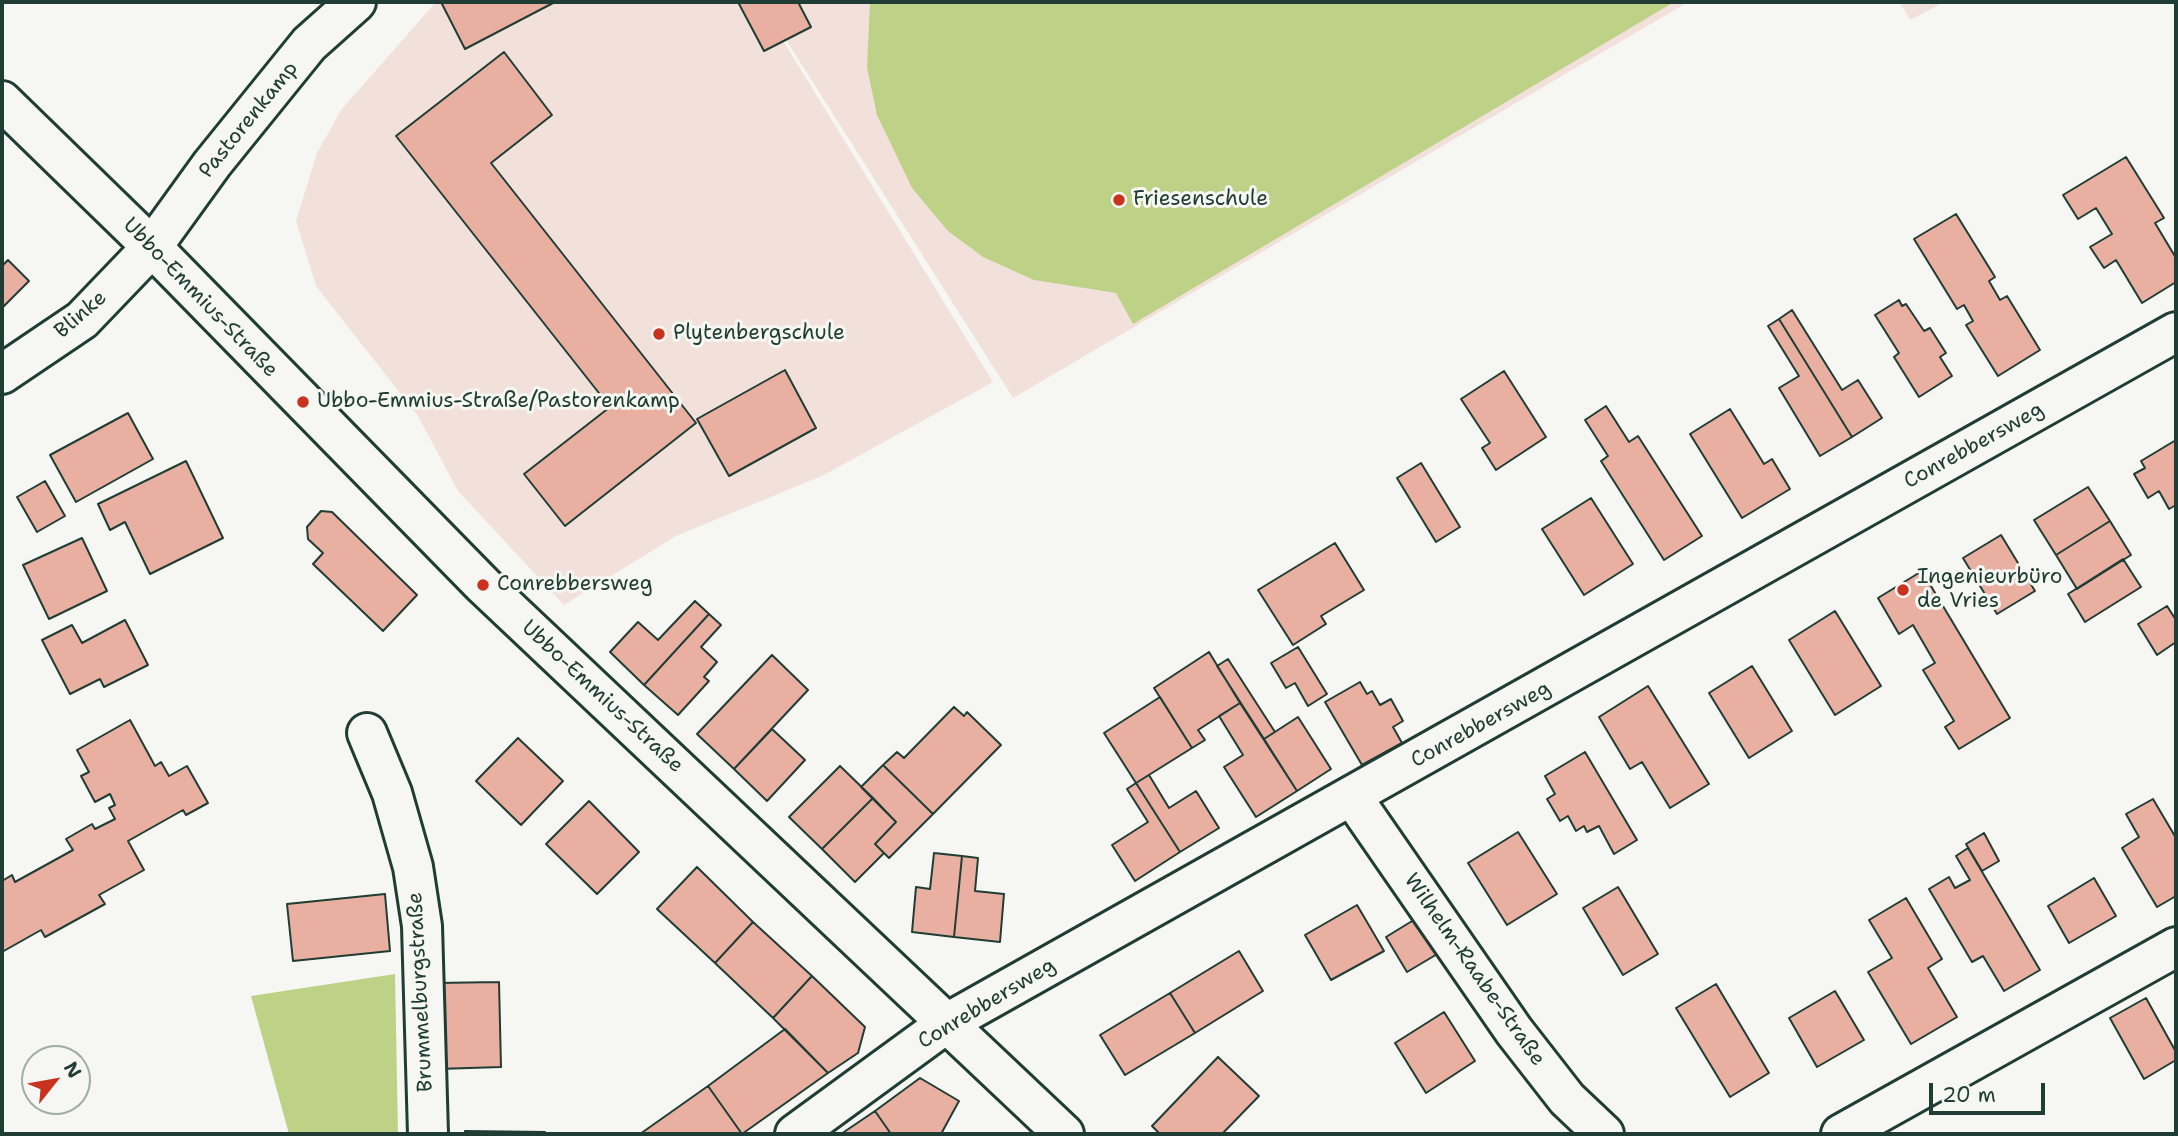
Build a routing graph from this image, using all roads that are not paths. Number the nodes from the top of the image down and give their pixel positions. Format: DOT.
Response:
graph roads {
  1 [pos="356,2"];
  2 [pos="2,101"];
  3 [pos="152,247"];
  4 [pos="2176,332"];
  5 [pos="2,374"];
  6 [pos="367,733"];
  7 [pos="1353,798"];
  8 [pos="2176,947"];
  9 [pos="947,1023"];
  10 [pos="428,1134"];
  11 [pos="795,1134"];
  12 [pos="1065,1134"];
  13 [pos="1604,1134"];
  14 [pos="1841,1134"];
  1 -- 3 [label="street, Pastorenkamp"];
  2 -- 3 [label="street, Ubbo-Emmius-Straße"];
  3 -- 5 [label="street, Blinke"];
  3 -- 9 [label="street, Ubbo-Emmius-Straße"];
  4 -- 7 [label="street, Conrebbersweg"];
  6 -- 10 [label="street, Brummelburgstraße"];
  7 -- 9 [label="street, Conrebbersweg"];
  7 -- 13 [label="street, Wilhelm-Raabe-Straße"];
  8 -- 14 [label="street"];
  9 -- 11 [label="street, Conrebbersweg"];
  9 -- 12 [label="street, Ubbo-Emmius-Straße"];
}
